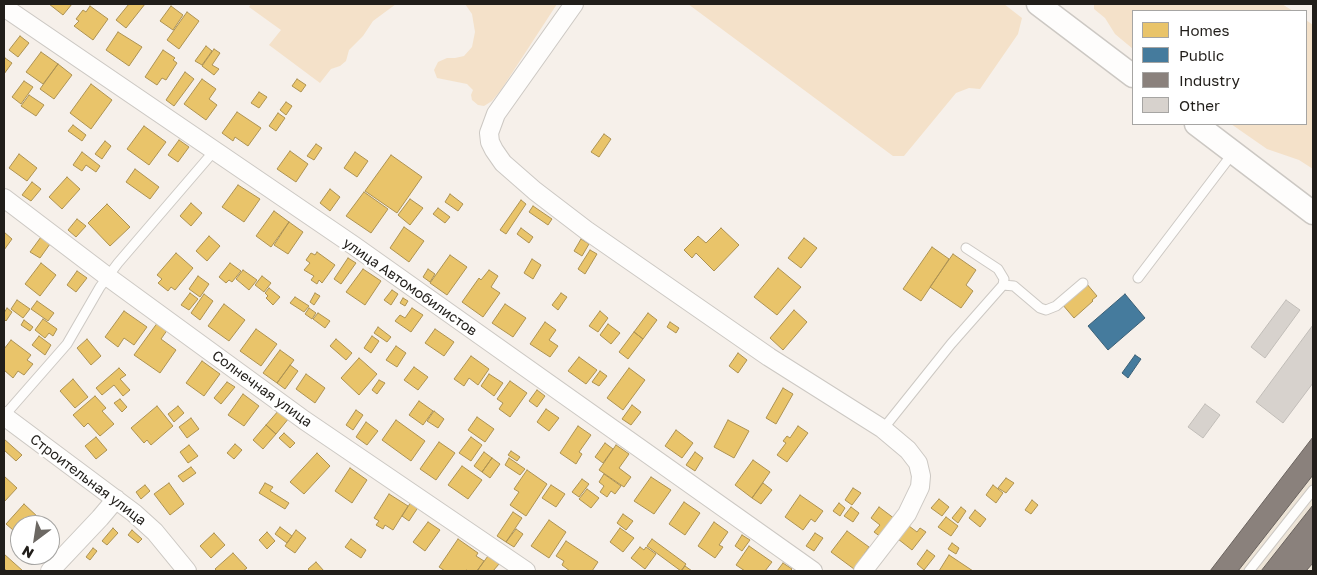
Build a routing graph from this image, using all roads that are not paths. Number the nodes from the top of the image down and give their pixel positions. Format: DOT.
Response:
graph roads {
  1 [pos="574,4"];
  2 [pos="1038,4"];
  3 [pos="4,7"];
  4 [pos="1132,75"];
  5 [pos="1197,125"];
  6 [pos="215,150"];
  7 [pos="1234,152"];
  8 [pos="4,198"];
  9 [pos="1313,213"];
  10 [pos="966,248"];
  11 [pos="108,277"];
  12 [pos="1138,278"];
  13 [pos="1083,283"];
  14 [pos="1003,286"];
  15 [pos="4,416"];
  16 [pos="883,429"];
  17 [pos="1313,490"];
  18 [pos="116,499"];
  19 [pos="50,571"];
  20 [pos="188,571"];
  21 [pos="526,571"];
  22 [pos="813,571"];
  23 [pos="862,571"];
  24 [pos="1249,571"];
  1 -- 16 [label="street"];
  2 -- 4 [label="street"];
  3 -- 6 [label="street, улица Автомобилистов"];
  5 -- 7 [label="street"];
  6 -- 11 [label="lane"];
  6 -- 22 [label="street, улица Автомобилистов"];
  7 -- 9 [label="street"];
  7 -- 12 [label="lane"];
  8 -- 11 [label="street, Солнечная улица"];
  10 -- 14 [label="lane"];
  11 -- 15 [label="lane"];
  11 -- 21 [label="street, Солнечная улица"];
  13 -- 14 [label="lane"];
  14 -- 16 [label="lane"];
  15 -- 18 [label="street, Строительная улица"];
  16 -- 23 [label="street"];
  17 -- 24 [label="lane"];
  18 -- 19 [label="street"];
  18 -- 20 [label="street, Строительная улица"];
}
